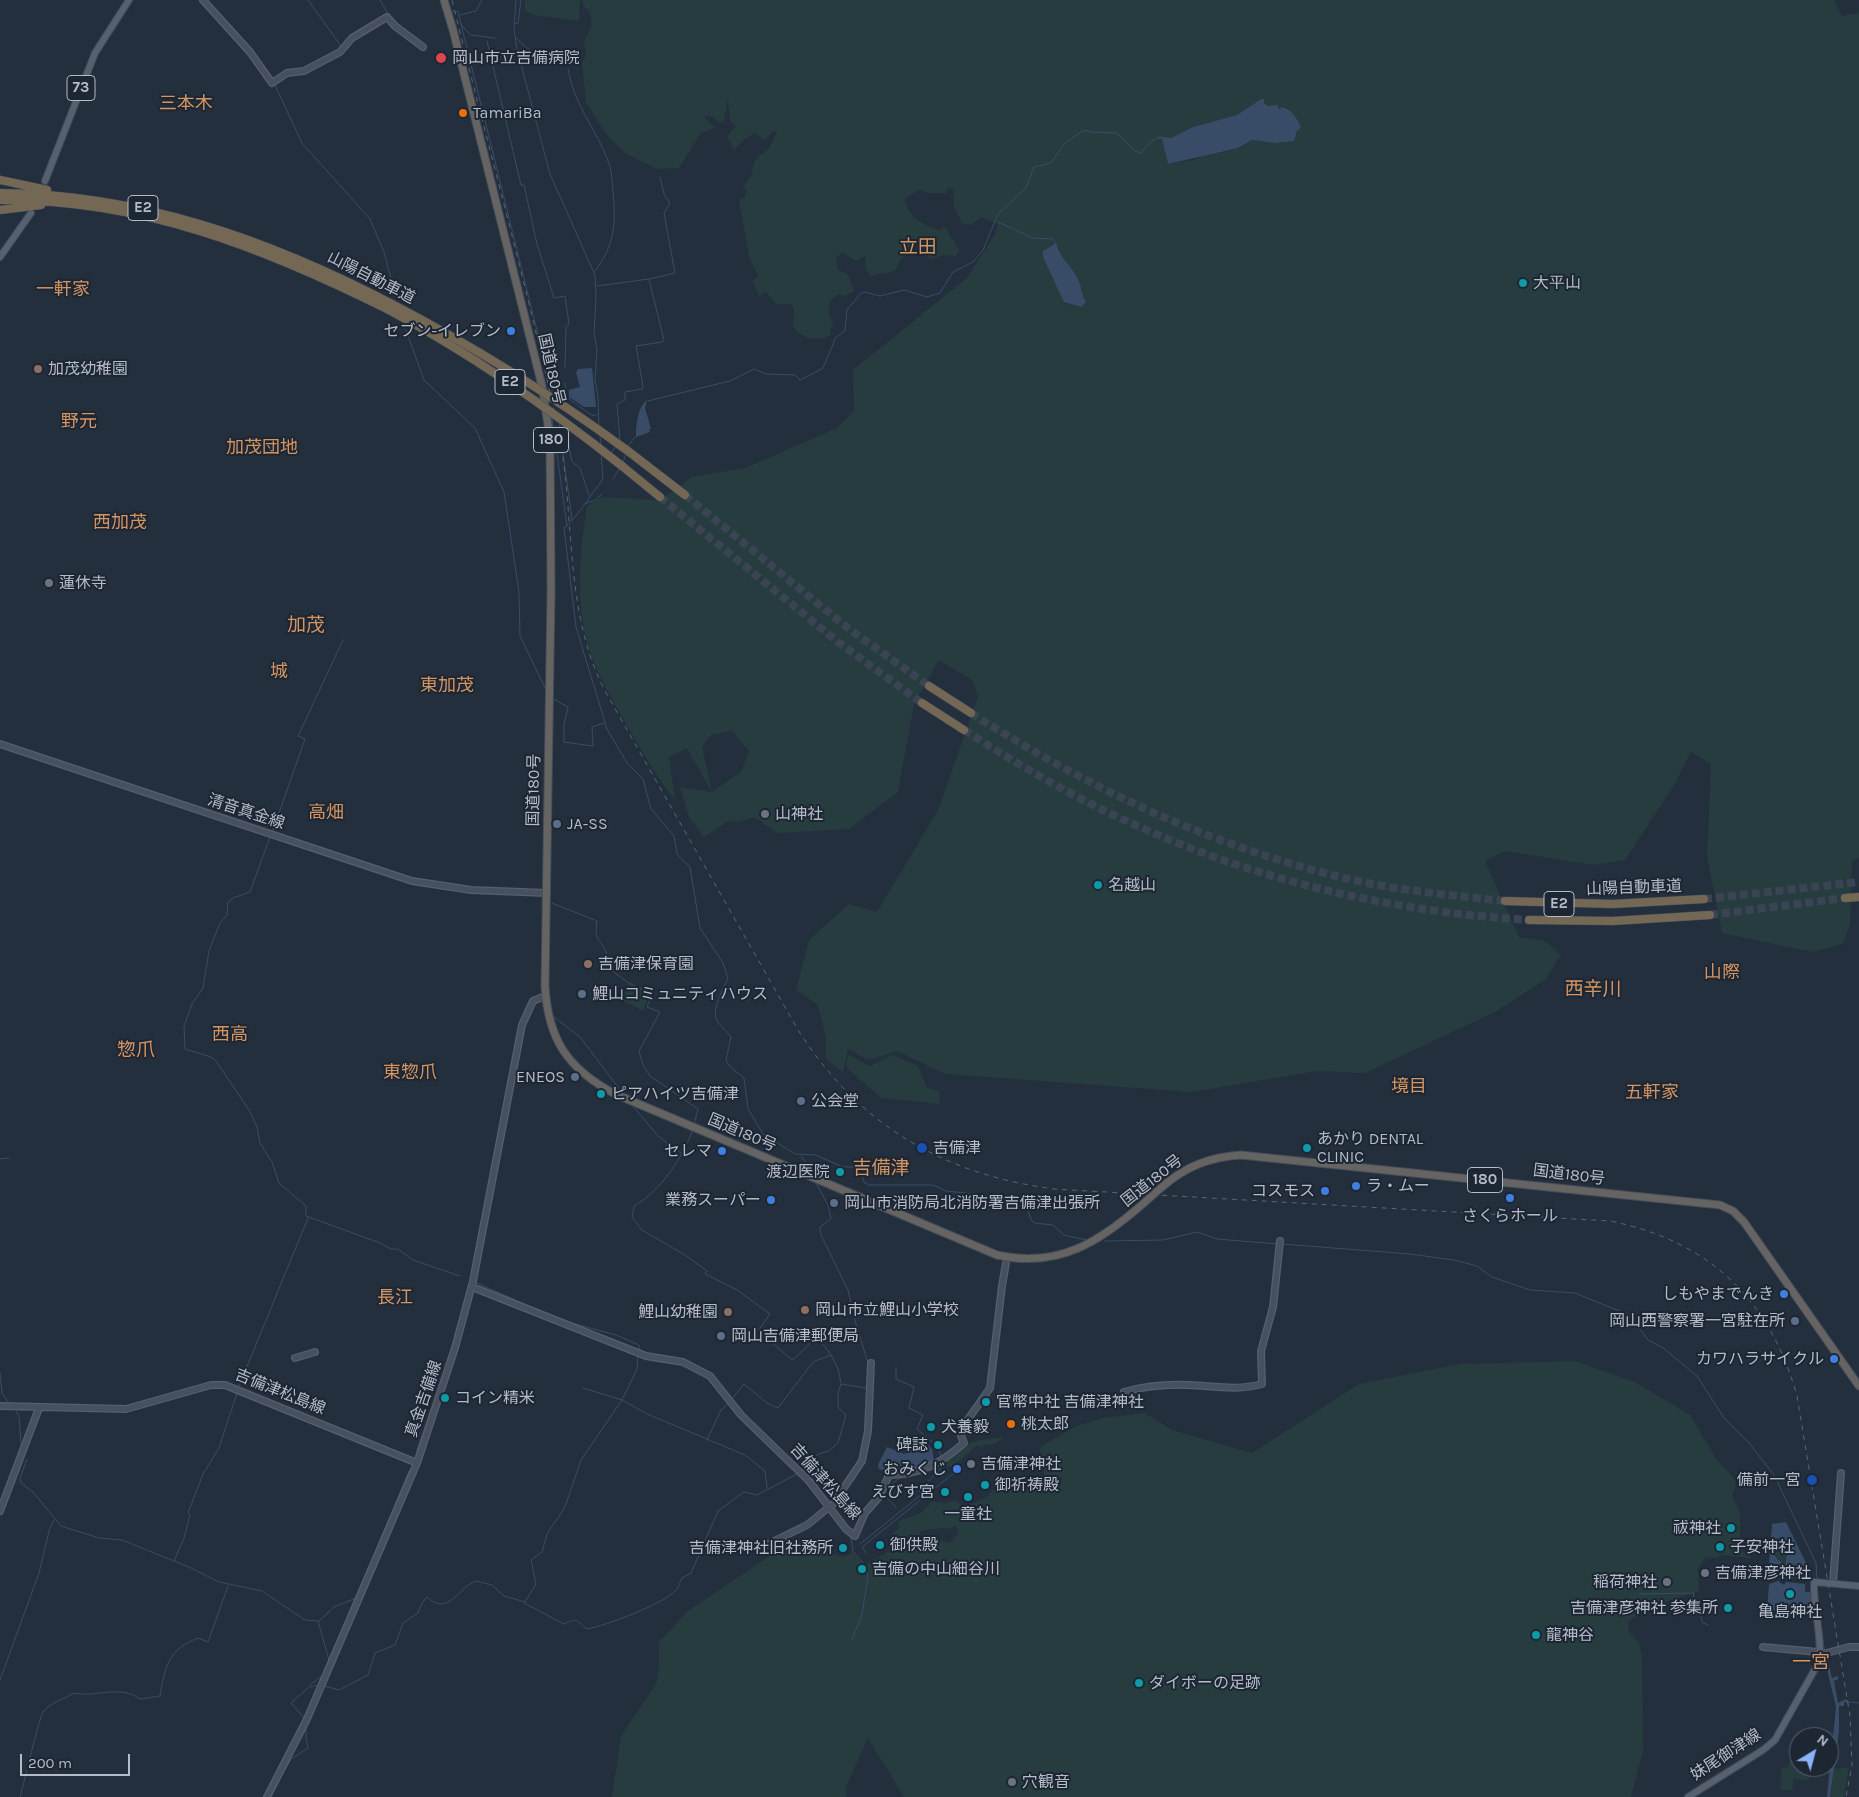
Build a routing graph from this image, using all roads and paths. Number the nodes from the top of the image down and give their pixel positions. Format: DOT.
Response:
graph roads {
  1 [pos="129,0"];
  2 [pos="203,0"];
  3 [pos="444,0"];
  4 [pos="423,48"];
  5 [pos="0,180"];
  6 [pos="45,181"];
  7 [pos="0,193"];
  8 [pos="0,200"];
  9 [pos="93,204"];
  10 [pos="0,210"];
  11 [pos="31,213"];
  12 [pos="189,222"];
  13 [pos="0,257"];
  14 [pos="391,307"];
  15 [pos="685,495"];
  16 [pos="660,497"];
  17 [pos="929,686"];
  18 [pos="922,703"];
  19 [pos="971,713"];
  20 [pos="964,730"];
  21 [pos="0,744"];
  22 [pos="547,893"];
  23 [pos="1859,896"];
  24 [pos="1845,898"];
  25 [pos="1704,899"];
  26 [pos="1505,901"];
  27 [pos="1710,915"];
  28 [pos="1529,920"];
  29 [pos="545,996"];
  30 [pos="1280,1244"];
  31 [pos="1007,1257"];
  32 [pos="472,1287"];
  33 [pos="315,1352"];
  34 [pos="295,1358"];
  35 [pos="871,1363"];
  36 [pos="1859,1386"];
  37 [pos="1124,1392"];
  38 [pos="0,1406"];
  39 [pos="39,1408"];
  40 [pos="416,1463"];
  41 [pos="1841,1473"];
  42 [pos="830,1505"];
  43 [pos="0,1511"];
  44 [pos="760,1548"];
  45 [pos="1833,1583"];
  46 [pos="1859,1586"];
  47 [pos="1763,1647"];
  48 [pos="1859,1647"];
  49 [pos="1823,1653"];
  50 [pos="267,1797"];
  51 [pos="1688,1797"];
  1 -- 6 [label="main road, 73"];
  2 -- 4 [label="main road"];
  3 -- 22 [label="highway, 国道180号 / 180"];
  5 -- 9 [label="highway"];
  7 -- 9 [label="highway, 山陽自動車道 / E2"];
  8 -- 9 [label="highway, 山陽自動車道 / E2"];
  9 -- 10 [label="highway"];
  9 -- 12 [label="highway, 山陽自動車道 / E2"];
  9 -- 12 [label="highway, 山陽自動車道 / E2"];
  11 -- 13 [label="main road"];
  12 -- 14 [label="highway, 山陽自動車道 / E2"];
  14 -- 15 [label="highway, 山陽自動車道 / E2, bridge"];
  14 -- 16 [label="highway, 山陽自動車道 / E2, bridge"];
  17 -- 19 [label="highway"];
  18 -- 20 [label="highway"];
  21 -- 22 [label="main road, 清音真金線"];
  22 -- 29 [label="highway, 国道180号 / 180"];
  23 -- 24 [label="highway"];
  25 -- 26 [label="highway, 山陽自動車道 / E2"];
  27 -- 28 [label="highway, 山陽自動車道 / E2"];
  29 -- 31 [label="highway, 国道180号 / 180"];
  29 -- 32 [label="main road, 真金吉備線"];
  30 -- 37 [label="main road"];
  31 -- 36 [label="highway, 国道180号 / 180, bridge"];
  31 -- 42 [label="main road, 吉備津松島線"];
  32 -- 40 [label="main road, 真金吉備線"];
  32 -- 42 [label="main road, 吉備津松島線"];
  33 -- 34 [label="main road"];
  35 -- 42 [label="main road"];
  38 -- 39 [label="main road, 吉備津松島線"];
  39 -- 40 [label="main road, 吉備津松島線"];
  39 -- 43 [label="main road"];
  40 -- 50 [label="main road, 真金吉備線"];
  41 -- 45 [label="main road"];
  42 -- 44 [label="main road"];
  45 -- 46 [label="main road, 妹尾御津線"];
  45 -- 49 [label="main road, 妹尾御津線"];
  47 -- 49 [label="main road"];
  48 -- 49 [label="main road"];
  49 -- 51 [label="main road, 妹尾御津線"];
}
